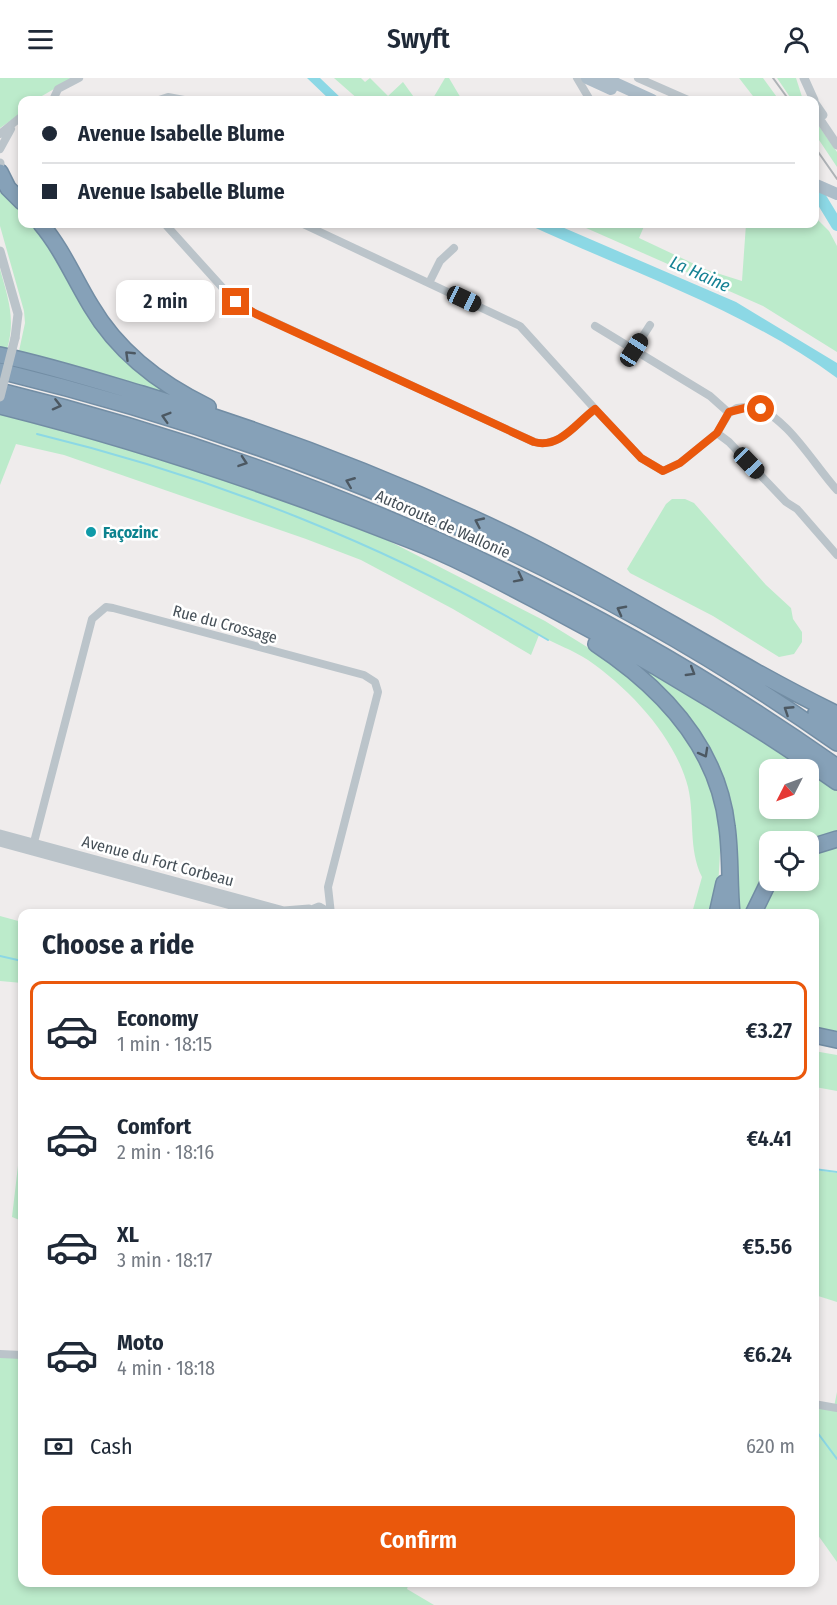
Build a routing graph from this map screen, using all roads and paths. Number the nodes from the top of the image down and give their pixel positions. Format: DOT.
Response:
graph roads {
  1 [pos="79,78"];
  2 [pos="577,78"];
  3 [pos="587,78"];
  4 [pos="604,78"];
  5 [pos="638,78"];
  6 [pos="802,78"];
  7 [pos="55,96"];
  8 [pos="588,96"];
  9 [pos="625,96"];
  10 [pos="643,96"];
  11 [pos="679,96"];
  12 [pos="807,96"];
  13 [pos="811,96"];
  14 [pos="819,108"];
  15 [pos="819,118"];
  16 [pos="18,120"];
  17 [pos="12,127"];
  18 [pos="0,134"];
  19 [pos="837,134"];
  20 [pos="837,145"];
  21 [pos="0,149"];
  22 [pos="0,172"];
  23 [pos="819,177"];
  24 [pos="819,186"];
  25 [pos="837,186"];
  26 [pos="837,194"];
  27 [pos="18,198"];
  28 [pos="44,228"];
  29 [pos="169,228"];
  30 [pos="312,228"];
  31 [pos="454,248"];
  32 [pos="0,251"];
  33 [pos="429,283"];
  34 [pos="650,325"];
  35 [pos="595,326"];
  36 [pos="634,350"];
  37 [pos="0,355"];
  38 [pos="0,371"];
  39 [pos="0,391"];
  40 [pos="0,397"];
  41 [pos="0,406"];
  42 [pos="595,409"];
  43 [pos="729,412"];
  44 [pos="717,433"];
  45 [pos="270,436"];
  46 [pos="837,490"];
  47 [pos="384,531"];
  48 [pos="837,555"];
  49 [pos="752,670"];
  50 [pos="837,714"];
  51 [pos="837,726"];
  52 [pos="837,743"];
  53 [pos="837,767"];
  54 [pos="837,782"];
  55 [pos="0,834"];
  56 [pos="837,839"];
  57 [pos="0,842"];
  58 [pos="819,845"];
  59 [pos="32,846"];
  60 [pos="728,847"];
  61 [pos="327,891"];
  62 [pos="764,891"];
  63 [pos="247,909"];
  64 [pos="276,909"];
  65 [pos="311,909"];
  66 [pos="330,909"];
  67 [pos="719,909"];
  68 [pos="732,909"];
  69 [pos="755,909"];
  70 [pos="819,1036"];
  71 [pos="837,1040"];
  72 [pos="819,1044"];
  73 [pos="837,1048"];
  74 [pos="0,1354"];
  75 [pos="18,1355"];
  76 [pos="819,1405"];
  77 [pos="837,1408"];
  1 -- 7 [label="street"];
  2 -- 8 [label="street"];
  3 -- 9 [label="main road"];
  4 -- 10 [label="main road"];
  5 -- 11 [label="street"];
  6 -- 12 [label="street"];
  6 -- 13 [label="street"];
  14 -- 19 [label="street"];
  15 -- 20 [label="street"];
  16 -- 17 [label="street"];
  17 -- 18 [label="street"];
  17 -- 21 [label="street"];
  22 -- 27 [label="highway"];
  23 -- 25 [label="main road"];
  24 -- 26 [label="main road"];
  45 -- 28 [label="highway, one-way"];
  29 -- 42 [label="street"];
  30 -- 33 [label="street"];
  31 -- 33 [label="street"];
  32 -- 40 [label="street, bridge"];
  33 -- 42 [label="street"];
  34 -- 36 [label="street"];
  35 -- 36 [label="street"];
  36 -- 43 [label="street"];
  37 -- 45 [label="highway"];
  52 -- 38 [label="highway, Autoroute de Wallonie, one-way"];
  39 -- 53 [label="highway, Autoroute de Wallonie, one-way"];
  41 -- 47 [label="highway"];
  42 -- 44 [label="street"];
  43 -- 44 [label="street"];
  43 -- 46 [label="street"];
  44 -- 48 [label="street"];
  49 -- 45 [label="highway, one-way"];
  47 -- 54 [label="highway"];
  47 -- 60 [label="highway, one-way"];
  49 -- 50 [label="highway"];
  49 -- 51 [label="highway"];
  55 -- 59 [label="street, Avenue du Fort Corbeau"];
  56 -- 58 [label="highway"];
  57 -- 59 [label="street, Avenue du Fort Corbeau"];
  59 -- 61 [label="street, Rue du Crossage"];
  59 -- 63 [label="street, Avenue du Fort Corbeau"];
  59 -- 64 [label="street, Avenue du Fort Corbeau"];
  60 -- 67 [label="highway"];
  60 -- 68 [label="highway"];
  61 -- 65 [label="street"];
  61 -- 66 [label="street"];
  62 -- 69 [label="highway"];
  70 -- 71 [label="highway"];
  72 -- 73 [label="highway"];
  74 -- 75 [label="street"];
  76 -- 77 [label="street"];
}
